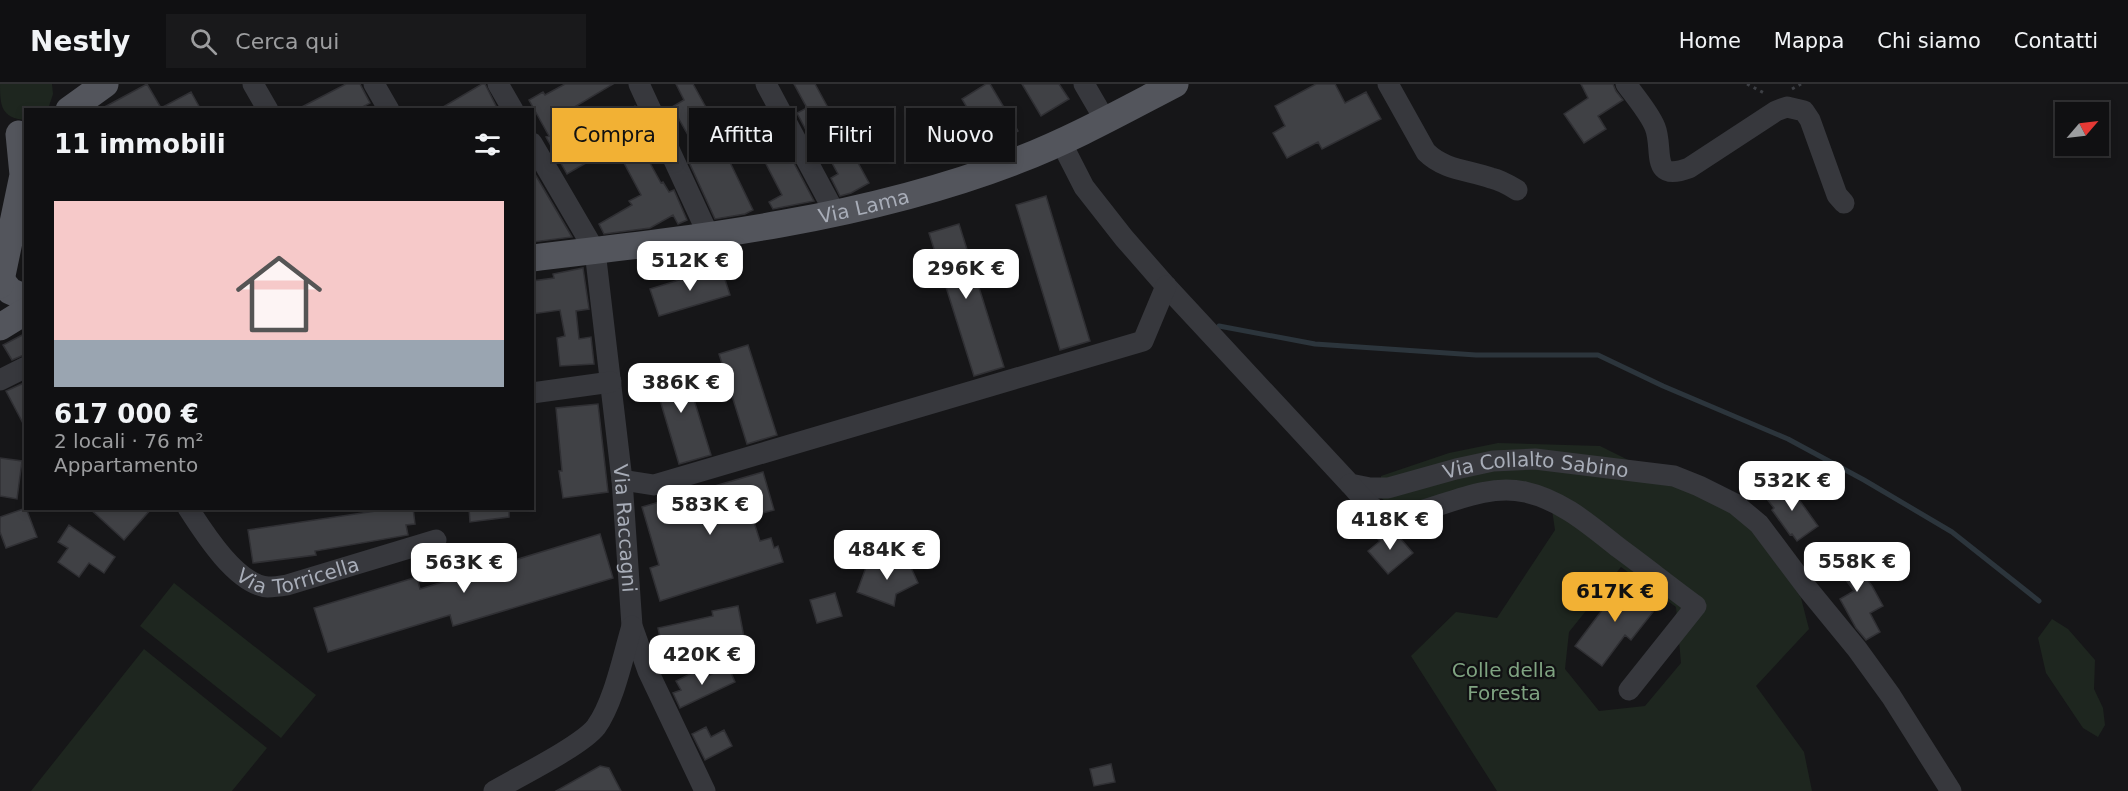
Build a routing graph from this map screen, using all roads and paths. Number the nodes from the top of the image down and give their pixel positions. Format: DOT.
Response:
graph roads {
  1 [pos="253,84"];
  2 [pos="374,84"];
  3 [pos="498,84"];
  4 [pos="639,84"];
  5 [pos="766,84"];
  6 [pos="1083,84"];
  7 [pos="1175,84"];
  8 [pos="1388,84"];
  9 [pos="1626,84"];
  10 [pos="102,86"];
  11 [pos="67,98"];
  12 [pos="267,108"];
  13 [pos="388,108"];
  14 [pos="512,108"];
  15 [pos="1105,120"];
  16 [pos="10,130"];
  17 [pos="1061,142"];
  18 [pos="534,146"];
  19 [pos="24,169"];
  20 [pos="1517,190"];
  21 [pos="1844,203"];
  22 [pos="836,215"];
  23 [pos="708,234"];
  24 [pos="595,251"];
  25 [pos="534,258"];
  26 [pos="0,282"];
  27 [pos="1166,286"];
  28 [pos="24,297"];
  29 [pos="24,312"];
  30 [pos="0,327"];
  31 [pos="24,368"];
  32 [pos="0,380"];
  33 [pos="611,382"];
  34 [pos="534,393"];
  35 [pos="622,480"];
  36 [pos="1350,484"];
  37 [pos="189,510"];
  38 [pos="436,540"];
  39 [pos="632,626"];
  40 [pos="1629,690"];
  41 [pos="494,791"];
  42 [pos="705,791"];
  43 [pos="1951,791"];
  1 -- 12 [label="street"];
  2 -- 13 [label="street"];
  3 -- 14 [label="street"];
  4 -- 23 [label="street"];
  5 -- 22 [label="street"];
  6 -- 15 [label="street"];
  7 -- 15 [label="main road, Via Lama"];
  8 -- 20 [label="street"];
  9 -- 21 [label="street"];
  10 -- 11 [label="main road"];
  15 -- 17 [label="main road, Via Lama"];
  16 -- 19 [label="main road"];
  17 -- 22 [label="main road, Via Lama"];
  17 -- 27 [label="street"];
  18 -- 24 [label="street"];
  19 -- 26 [label="main road"];
  22 -- 23 [label="main road, Via Lama"];
  23 -- 24 [label="main road, Via Lama"];
  24 -- 25 [label="main road, Via Lama"];
  24 -- 33 [label="street, Via Raccagni"];
  26 -- 28 [label="main road"];
  27 -- 35 [label="street"];
  27 -- 36 [label="street"];
  29 -- 30 [label="main road"];
  31 -- 32 [label="street"];
  33 -- 34 [label="street"];
  33 -- 35 [label="street, Via Raccagni"];
  35 -- 39 [label="street, Via Raccagni"];
  36 -- 40 [label="street"];
  36 -- 43 [label="street, Via Collalto Sabino"];
  37 -- 38 [label="street, Via Torricella"];
  39 -- 41 [label="street"];
  39 -- 42 [label="street, Via Raccagni"];
}
